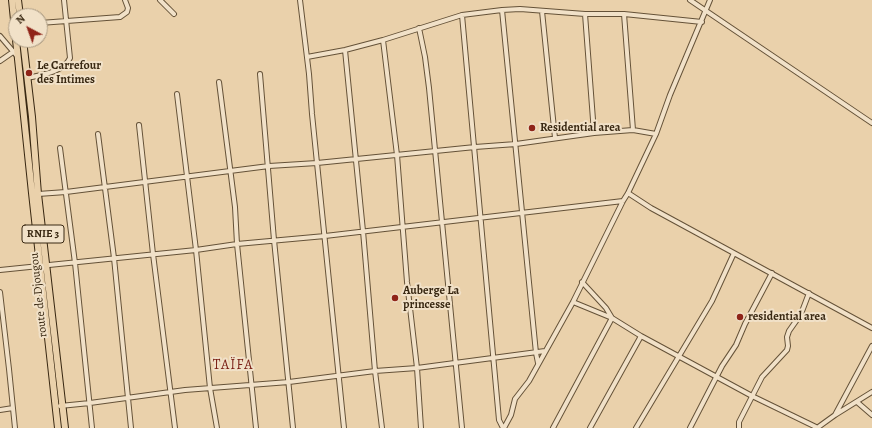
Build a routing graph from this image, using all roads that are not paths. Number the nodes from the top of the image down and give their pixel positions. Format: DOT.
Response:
graph roads {
  1 [pos="64,0"];
  2 [pos="125,0"];
  3 [pos="160,0"];
  4 [pos="300,0"];
  5 [pos="690,0"];
  6 [pos="710,0"];
  7 [pos="502,10"];
  8 [pos="542,11"];
  9 [pos="705,11"];
  10 [pos="174,14"];
  11 [pos="585,14"];
  12 [pos="624,14"];
  13 [pos="462,15"];
  14 [pos="66,21"];
  15 [pos="48,22"];
  16 [pos="702,22"];
  17 [pos="419,28"];
  18 [pos="0,36"];
  19 [pos="383,40"];
  20 [pos="15,48"];
  21 [pos="24,48"];
  22 [pos="345,50"];
  23 [pos="15,54"];
  24 [pos="307,57"];
  25 [pos="0,61"];
  26 [pos="260,74"];
  27 [pos="27,78"];
  28 [pos="219,82"];
  29 [pos="177,94"];
  30 [pos="872,123"];
  31 [pos="139,125"];
  32 [pos="633,130"];
  33 [pos="594,133"];
  34 [pos="98,134"];
  35 [pos="656,134"];
  36 [pos="555,138"];
  37 [pos="516,144"];
  38 [pos="475,147"];
  39 [pos="60,148"];
  40 [pos="435,151"];
  41 [pos="397,155"];
  42 [pos="356,159"];
  43 [pos="317,163"];
  44 [pos="269,166"];
  45 [pos="230,171"];
  46 [pos="187,177"];
  47 [pos="146,182"];
  48 [pos="106,187"];
  49 [pos="66,192"];
  50 [pos="628,193"];
  51 [pos="38,194"];
  52 [pos="623,201"];
  53 [pos="523,213"];
  54 [pos="481,217"];
  55 [pos="442,221"];
  56 [pos="402,226"];
  57 [pos="363,230"];
  58 [pos="325,236"];
  59 [pos="274,240"];
  60 [pos="237,244"];
  61 [pos="196,250"];
  62 [pos="734,253"];
  63 [pos="153,254"];
  64 [pos="114,258"];
  65 [pos="75,263"];
  66 [pos="47,265"];
  67 [pos="40,266"];
  68 [pos="0,270"];
  69 [pos="772,273"];
  70 [pos="582,282"];
  71 [pos="0,292"];
  72 [pos="809,293"];
  73 [pos="573,302"];
  74 [pos="612,318"];
  75 [pos="872,328"];
  76 [pos="641,336"];
  77 [pos="872,346"];
  78 [pos="545,351"];
  79 [pos="536,353"];
  80 [pos="678,356"];
  81 [pos="494,358"];
  82 [pos="455,362"];
  83 [pos="538,363"];
  84 [pos="417,368"];
  85 [pos="375,371"];
  86 [pos="339,376"];
  87 [pos="717,376"];
  88 [pos="289,382"];
  89 [pos="251,386"];
  90 [pos="210,388"];
  91 [pos="172,392"];
  92 [pos="872,392"];
  93 [pos="752,396"];
  94 [pos="128,398"];
  95 [pos="857,402"];
  96 [pos="90,403"];
  97 [pos="63,405"];
  98 [pos="56,406"];
  99 [pos="13,408"];
  100 [pos="0,410"];
  101 [pos="834,415"];
  102 [pos="872,415"];
  103 [pos="809,426"];
  104 [pos="15,428"];
  105 [pos="58,428"];
  106 [pos="65,428"];
  107 [pos="92,428"];
  108 [pos="131,428"];
  109 [pos="176,428"];
  110 [pos="217,428"];
  111 [pos="256,428"];
  112 [pos="293,428"];
  113 [pos="344,428"];
  114 [pos="382,428"];
  115 [pos="421,428"];
  116 [pos="462,428"];
  117 [pos="504,428"];
  118 [pos="553,428"];
  119 [pos="590,428"];
  120 [pos="636,428"];
  121 [pos="690,428"];
  122 [pos="738,428"];
  123 [pos="818,428"];
  1 -- 14 [label="street"];
  2 -- 14 [label="street"];
  3 -- 10 [label="street"];
  4 -- 24 [label="street"];
  5 -- 9 [label="street"];
  6 -- 9 [label="street"];
  7 -- 8 [label="street"];
  7 -- 13 [label="street"];
  7 -- 37 [label="street"];
  8 -- 11 [label="street"];
  8 -- 36 [label="street"];
  9 -- 16 [label="street"];
  9 -- 30 [label="street"];
  11 -- 12 [label="street"];
  11 -- 33 [label="street"];
  12 -- 16 [label="street"];
  12 -- 32 [label="street"];
  13 -- 17 [label="street"];
  13 -- 38 [label="street"];
  14 -- 15 [label="street"];
  14 -- 27 [label="street"];
  16 -- 35 [label="street"];
  17 -- 19 [label="street"];
  17 -- 40 [label="street"];
  18 -- 23 [label="street"];
  19 -- 22 [label="street"];
  19 -- 41 [label="street"];
  20 -- 23 [label="highway, route de Djougou / RNIE 3"];
  21 -- 27 [label="highway, route de Djougou / RNIE 3"];
  22 -- 24 [label="street"];
  22 -- 42 [label="street"];
  23 -- 25 [label="street"];
  23 -- 67 [label="highway, route de Djougou / RNIE 3"];
  24 -- 43 [label="street"];
  26 -- 44 [label="street"];
  27 -- 51 [label="highway, route de Djougou / RNIE 3"];
  28 -- 45 [label="street"];
  29 -- 46 [label="street"];
  31 -- 47 [label="street"];
  32 -- 33 [label="street"];
  32 -- 35 [label="street"];
  33 -- 36 [label="street"];
  34 -- 48 [label="street"];
  35 -- 50 [label="street"];
  36 -- 37 [label="street"];
  37 -- 38 [label="street"];
  37 -- 53 [label="street"];
  38 -- 40 [label="street"];
  38 -- 54 [label="street"];
  39 -- 49 [label="street"];
  40 -- 41 [label="street"];
  40 -- 55 [label="street"];
  41 -- 42 [label="street"];
  41 -- 56 [label="street"];
  42 -- 43 [label="street"];
  42 -- 57 [label="street"];
  43 -- 44 [label="street"];
  43 -- 58 [label="street"];
  44 -- 45 [label="street"];
  44 -- 59 [label="street"];
  45 -- 46 [label="street"];
  45 -- 60 [label="street"];
  46 -- 47 [label="street"];
  46 -- 61 [label="street"];
  47 -- 48 [label="street"];
  47 -- 63 [label="street"];
  48 -- 49 [label="street"];
  48 -- 64 [label="street"];
  49 -- 51 [label="street"];
  49 -- 65 [label="street"];
  50 -- 52 [label="street"];
  50 -- 62 [label="street"];
  51 -- 66 [label="highway, route de Djougou / RNIE 3"];
  52 -- 53 [label="street"];
  52 -- 70 [label="street"];
  53 -- 54 [label="street"];
  53 -- 79 [label="street"];
  54 -- 55 [label="street"];
  54 -- 81 [label="street"];
  55 -- 56 [label="street"];
  55 -- 82 [label="street"];
  56 -- 57 [label="street"];
  56 -- 84 [label="street"];
  57 -- 58 [label="street"];
  57 -- 85 [label="street"];
  58 -- 59 [label="street"];
  58 -- 86 [label="street"];
  59 -- 60 [label="street"];
  59 -- 88 [label="street"];
  60 -- 61 [label="street"];
  60 -- 89 [label="street"];
  61 -- 63 [label="street"];
  61 -- 90 [label="street"];
  62 -- 69 [label="street"];
  62 -- 80 [label="street"];
  63 -- 64 [label="street"];
  63 -- 91 [label="street"];
  64 -- 65 [label="street"];
  64 -- 94 [label="street"];
  65 -- 66 [label="street"];
  65 -- 96 [label="street"];
  66 -- 67 [label="street"];
  66 -- 97 [label="highway, route de Djougou / RNIE 3"];
  67 -- 68 [label="street"];
  67 -- 98 [label="highway, route de Djougou / RNIE 3"];
  69 -- 72 [label="street"];
  69 -- 87 [label="street"];
  70 -- 73 [label="street"];
  70 -- 74 [label="street"];
  71 -- 99 [label="street"];
  72 -- 75 [label="street"];
  72 -- 93 [label="street"];
  73 -- 74 [label="street"];
  73 -- 78 [label="street"];
  74 -- 76 [label="street"];
  74 -- 118 [label="street"];
  76 -- 80 [label="street"];
  76 -- 119 [label="street"];
  77 -- 101 [label="street"];
  78 -- 79 [label="street"];
  78 -- 83 [label="street"];
  79 -- 81 [label="street"];
  79 -- 83 [label="street"];
  80 -- 87 [label="street"];
  80 -- 120 [label="street"];
  81 -- 82 [label="street"];
  81 -- 117 [label="street"];
  82 -- 84 [label="street"];
  82 -- 116 [label="street"];
  83 -- 117 [label="street"];
  84 -- 85 [label="street"];
  84 -- 115 [label="street"];
  85 -- 86 [label="street"];
  85 -- 114 [label="street"];
  86 -- 88 [label="street"];
  86 -- 113 [label="street"];
  87 -- 93 [label="street"];
  87 -- 121 [label="street"];
  88 -- 89 [label="street"];
  88 -- 112 [label="street"];
  89 -- 90 [label="street"];
  89 -- 111 [label="street"];
  90 -- 91 [label="street"];
  90 -- 110 [label="street"];
  91 -- 94 [label="street"];
  91 -- 109 [label="street"];
  92 -- 95 [label="street"];
  93 -- 103 [label="street"];
  93 -- 122 [label="street"];
  94 -- 96 [label="street"];
  94 -- 108 [label="street"];
  95 -- 101 [label="street"];
  95 -- 102 [label="street"];
  96 -- 97 [label="street"];
  96 -- 107 [label="street"];
  97 -- 98 [label="street"];
  97 -- 106 [label="highway, route de Djougou / RNIE 3"];
  98 -- 105 [label="highway, route de Djougou / RNIE 3"];
  99 -- 100 [label="street"];
  99 -- 104 [label="street"];
  101 -- 123 [label="street"];
  103 -- 123 [label="street"];
}
